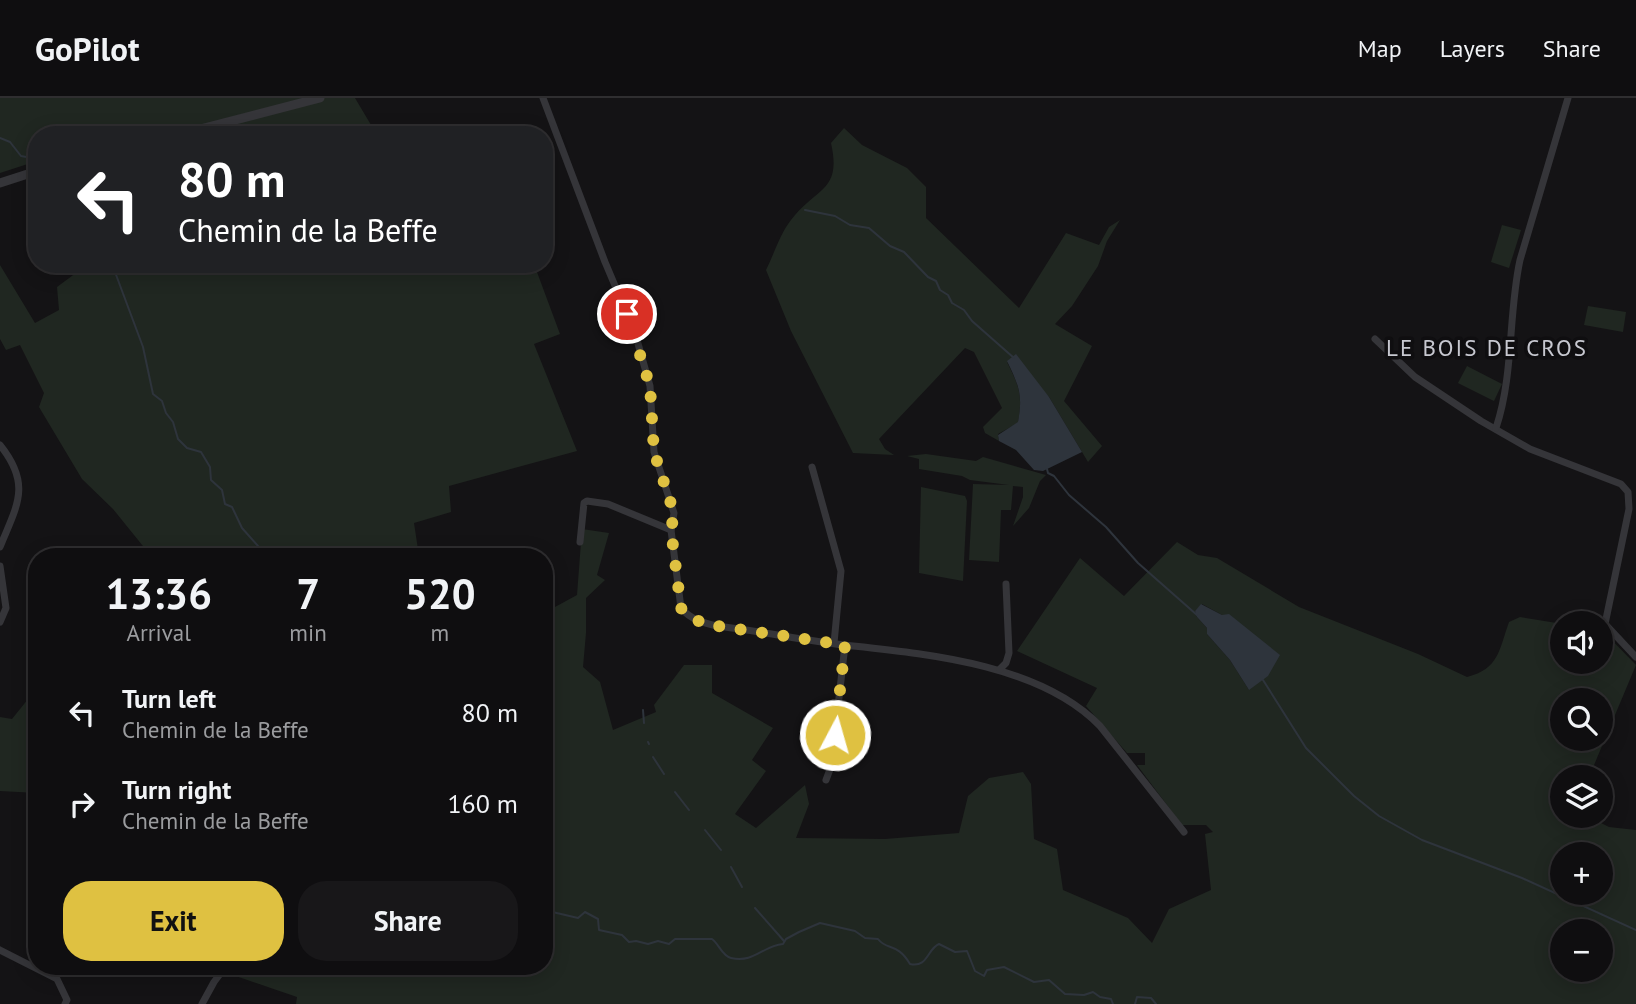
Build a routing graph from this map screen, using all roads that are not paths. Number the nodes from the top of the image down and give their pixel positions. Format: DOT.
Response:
graph roads {
  1 [pos="320,98"];
  2 [pos="543,98"];
  3 [pos="1568,98"];
  4 [pos="212,126"];
  5 [pos="28,174"];
  6 [pos="2,182"];
  7 [pos="1375,340"];
  8 [pos="1496,428"];
  9 [pos="0,445"];
  10 [pos="811,467"];
  11 [pos="671,530"];
  12 [pos="580,541"];
  13 [pos="0,547"];
  14 [pos="0,566"];
  15 [pos="1006,584"];
  16 [pos="0,622"];
  17 [pos="834,643"];
  18 [pos="845,645"];
  19 [pos="1636,657"];
  20 [pos="1000,669"];
  21 [pos="826,780"];
  22 [pos="1184,832"];
  23 [pos="0,950"];
  24 [pos="28,964"];
  25 [pos="49,975"];
  26 [pos="219,975"];
  27 [pos="65,1004"];
  28 [pos="202,1004"];
  1 -- 4 [label="street"];
  2 -- 11 [label="street"];
  3 -- 8 [label="street"];
  5 -- 6 [label="street"];
  7 -- 8 [label="street"];
  8 -- 19 [label="street"];
  9 -- 13 [label="street"];
  10 -- 17 [label="street"];
  11 -- 12 [label="street"];
  11 -- 17 [label="street"];
  14 -- 16 [label="street"];
  15 -- 20 [label="street"];
  17 -- 18 [label="street"];
  18 -- 20 [label="street"];
  18 -- 21 [label="street"];
  20 -- 22 [label="street"];
  23 -- 24 [label="street"];
  25 -- 27 [label="street"];
  26 -- 28 [label="street"];
}
